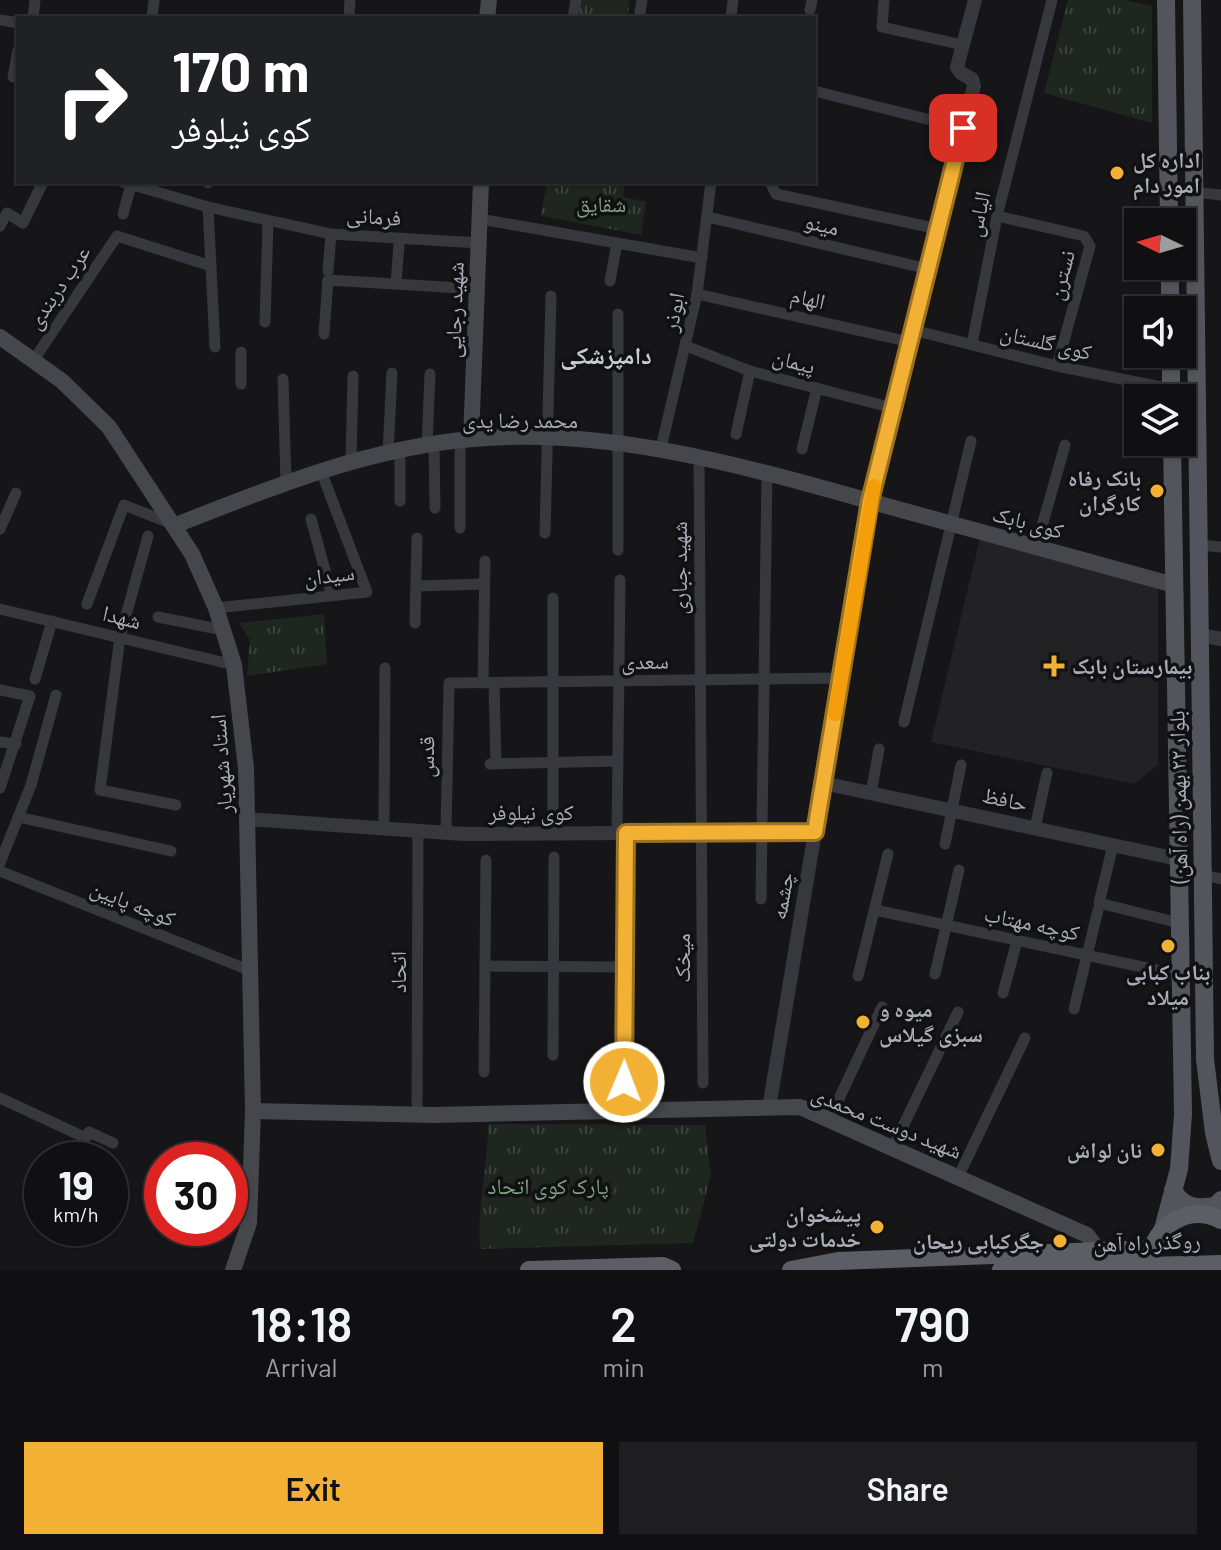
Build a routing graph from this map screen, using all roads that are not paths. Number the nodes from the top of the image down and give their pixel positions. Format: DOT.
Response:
graph roads {
  1 [pos="884,0"];
  2 [pos="975,0"];
  3 [pos="1052,0"];
  4 [pos="1166,0"];
  5 [pos="1192,0"];
  6 [pos="963,45"];
  7 [pos="16,61"];
  8 [pos="13,77"];
  9 [pos="816,91"];
  10 [pos="963,128"];
  11 [pos="42,184"];
  12 [pos="127,184"];
  13 [pos="481,184"];
  14 [pos="711,184"];
  15 [pos="771,184"];
  16 [pos="1194,192"];
  17 [pos="1221,195"];
  18 [pos="208,207"];
  19 [pos="1169,208"];
  20 [pos="123,214"];
  21 [pos="997,216"];
  22 [pos="708,217"];
  23 [pos="480,219"];
  24 [pos="268,221"];
  25 [pos="0,226"];
  26 [pos="938,229"];
  27 [pos="331,234"];
  28 [pos="479,243"];
  29 [pos="617,243"];
  30 [pos="399,244"];
  31 [pos="702,258"];
  32 [pos="208,265"];
  33 [pos="928,269"];
  34 [pos="328,271"];
  35 [pos="610,281"];
  36 [pos="396,284"];
  37 [pos="477,289"];
  38 [pos="697,294"];
  39 [pos="551,296"];
  40 [pos="618,314"];
  41 [pos="265,322"];
  42 [pos="324,334"];
  43 [pos="911,336"];
  44 [pos="0,337"];
  45 [pos="972,344"];
  46 [pos="686,346"];
  47 [pos="215,347"];
  48 [pos="241,352"];
  49 [pos="33,361"];
  50 [pos="1057,366"];
  51 [pos="750,371"];
  52 [pos="392,373"];
  53 [pos="430,374"];
  54 [pos="353,376"];
  55 [pos="283,379"];
  56 [pos="241,384"];
  57 [pos="1130,384"];
  58 [pos="817,388"];
  59 [pos="893,408"];
  60 [pos="736,434"];
  61 [pos="545,437"];
  62 [pos="466,440"];
  63 [pos="971,441"];
  64 [pos="621,444"];
  65 [pos="430,445"];
  66 [pos="1065,445"];
  67 [pos="661,448"];
  68 [pos="802,449"];
  69 [pos="394,451"];
  70 [pos="699,456"];
  71 [pos="1172,456"];
  72 [pos="351,461"];
  73 [pos="321,471"];
  74 [pos="767,471"];
  75 [pos="286,482"];
  76 [pos="16,493"];
  77 [pos="400,501"];
  78 [pos="870,501"];
  79 [pos="435,508"];
  80 [pos="311,519"];
  81 [pos="950,523"];
  82 [pos="176,525"];
  83 [pos="460,528"];
  84 [pos="0,529"];
  85 [pos="545,533"];
  86 [pos="148,536"];
  87 [pos="417,538"];
  88 [pos="1199,545"];
  89 [pos="1036,547"];
  90 [pos="1221,547"];
  91 [pos="618,550"];
  92 [pos="485,561"];
  93 [pos="620,580"];
  94 [pos="485,584"];
  95 [pos="1174,585"];
  96 [pos="416,586"];
  97 [pos="332,596"];
  98 [pos="553,598"];
  99 [pos="87,604"];
  100 [pos="216,608"];
  101 [pos="0,609"];
  102 [pos="158,617"];
  103 [pos="52,621"];
  104 [pos="415,623"];
  105 [pos="223,630"];
  106 [pos="1200,635"];
  107 [pos="120,637"];
  108 [pos="1221,639"];
  109 [pos="234,665"];
  110 [pos="385,668"];
  111 [pos="841,678"];
  112 [pos="35,679"];
  113 [pos="765,679"];
  114 [pos="700,680"];
  115 [pos="621,681"];
  116 [pos="553,682"];
  117 [pos="449,683"];
  118 [pos="488,683"];
  119 [pos="0,690"];
  120 [pos="56,695"];
  121 [pos="904,722"];
  122 [pos="0,742"];
  123 [pos="16,744"];
  124 [pos="879,749"];
  125 [pos="618,761"];
  126 [pos="553,762"];
  127 [pos="961,765"];
  128 [pos="1047,773"];
  129 [pos="823,783"];
  130 [pos="0,788"];
  131 [pos="871,793"];
  132 [pos="176,805"];
  133 [pos="952,810"];
  134 [pos="18,817"];
  135 [pos="247,819"];
  136 [pos="384,827"];
  137 [pos="1035,828"];
  138 [pos="418,830"];
  139 [pos="446,832"];
  140 [pos="763,832"];
  141 [pos="815,832"];
  142 [pos="621,833"];
  143 [pos="701,833"];
  144 [pos="553,834"];
  145 [pos="945,844"];
  146 [pos="1113,845"];
  147 [pos="171,851"];
  148 [pos="888,854"];
  149 [pos="554,857"];
  150 [pos="1178,859"];
  151 [pos="486,860"];
  152 [pos="0,863"];
  153 [pos="959,870"];
  154 [pos="0,871"];
  155 [pos="1212,877"];
  156 [pos="761,899"];
  157 [pos="1099,907"];
  158 [pos="875,910"];
  159 [pos="1179,923"];
  160 [pos="948,926"];
  161 [pos="1017,941"];
  162 [pos="1087,955"];
  163 [pos="485,966"];
  164 [pos="553,966"];
  165 [pos="625,967"];
  166 [pos="251,971"];
  167 [pos="935,974"];
  168 [pos="1180,975"];
  169 [pos="858,976"];
  170 [pos="1003,993"];
  171 [pos="882,1007"];
  172 [pos="1074,1009"];
  173 [pos="958,1012"];
  174 [pos="1025,1038"];
  175 [pos="553,1055"];
  176 [pos="484,1072"];
  177 [pos="703,1083"];
  178 [pos="0,1098"];
  179 [pos="769,1108"];
  180 [pos="253,1111"];
  181 [pos="624,1111"];
  182 [pos="417,1115"];
  183 [pos="829,1120"];
  184 [pos="111,1142"];
  185 [pos="893,1147"];
  186 [pos="1221,1161"];
  187 [pos="959,1175"];
  188 [pos="1173,1190"];
  189 [pos="1221,1200"];
  190 [pos="1221,1220"];
  191 [pos="1163,1229"];
  192 [pos="1151,1249"];
  193 [pos="1099,1251"];
  194 [pos="1221,1264"];
  195 [pos="233,1270"];
  196 [pos="529,1270"];
  197 [pos="672,1270"];
  198 [pos="791,1270"];
  199 [pos="1001,1270"];
  200 [pos="1105,1270"];
  201 [pos="1150,1270"];
  1 -- 6 [label="street"];
  2 -- 6 [label="street"];
  3 -- 21 [label="street, الیاس"];
  4 -- 19 [label="main road"];
  5 -- 16 [label="main road, بلوار ۲۲ بهمن (راه آهن)"];
  6 -- 10 [label="street, چشمه"];
  7 -- 8 [label="street"];
  9 -- 10 [label="street"];
  10 -- 26 [label="street, چشمه"];
  11 -- 25 [label="street"];
  12 -- 18 [label="street, فرمانی"];
  12 -- 20 [label="street"];
  13 -- 23 [label="main road, شهید رجایی"];
  14 -- 22 [label="street, ابوذر"];
  15 -- 26 [label="street"];
  16 -- 17 [label="street"];
  16 -- 88 [label="main road, بلوار ۲۲ بهمن (راه آهن)"];
  18 -- 24 [label="street, فرمانی"];
  18 -- 32 [label="street"];
  21 -- 45 [label="street, الیاس"];
  21 -- 50 [label="street, نسترن"];
  22 -- 31 [label="street, ابوذر"];
  22 -- 33 [label="street, مینو"];
  23 -- 28 [label="main road, شهید رجایی"];
  23 -- 29 [label="street"];
  24 -- 27 [label="street, فرمانی"];
  24 -- 41 [label="street"];
  26 -- 33 [label="street, چشمه"];
  27 -- 28 [label="street, فرمانی"];
  27 -- 34 [label="street"];
  28 -- 37 [label="main road, شهید رجایی"];
  29 -- 31 [label="street"];
  29 -- 35 [label="street"];
  30 -- 36 [label="street"];
  31 -- 38 [label="street, ابوذر"];
  32 -- 47 [label="street"];
  32 -- 49 [label="street, عرب دربندی"];
  33 -- 43 [label="street, چشمه"];
  36 -- 37 [label="street"];
  36 -- 42 [label="street"];
  37 -- 62 [label="main road, شهید رجایی"];
  38 -- 43 [label="street, الهام"];
  38 -- 46 [label="street, ابوذر"];
  39 -- 61 [label="street"];
  40 -- 64 [label="street"];
  43 -- 45 [label="street, کوی گلستان"];
  43 -- 59 [label="street, چشمه"];
  44 -- 49 [label="main road, استاد شهریار"];
  45 -- 50 [label="street, کوی گلستان"];
  46 -- 51 [label="street, پیمان"];
  46 -- 67 [label="street, ابوذر"];
  48 -- 56 [label="street"];
  49 -- 82 [label="main road, استاد شهریار"];
  50 -- 57 [label="street, کوی گلستان"];
  51 -- 58 [label="street, پیمان"];
  51 -- 60 [label="street"];
  52 -- 69 [label="street"];
  53 -- 65 [label="street"];
  54 -- 72 [label="street"];
  55 -- 75 [label="street"];
  58 -- 59 [label="street, پیمان"];
  58 -- 68 [label="street"];
  59 -- 78 [label="street, چشمه"];
  61 -- 62 [label="main road, محمد رضا یدی"];
  61 -- 64 [label="main road, محمد رضا یدی"];
  61 -- 85 [label="street"];
  62 -- 65 [label="main road, محمد رضا یدی"];
  62 -- 83 [label="street"];
  63 -- 81 [label="street"];
  64 -- 67 [label="main road, محمد رضا یدی"];
  64 -- 91 [label="street"];
  65 -- 69 [label="main road, محمد رضا یدی"];
  65 -- 79 [label="street"];
  66 -- 89 [label="street"];
  67 -- 70 [label="main road, محمد رضا یدی"];
  69 -- 72 [label="main road, محمد رضا یدی"];
  69 -- 77 [label="street"];
  70 -- 74 [label="main road, محمد رضا یدی"];
  70 -- 114 [label="street, شهید جباری"];
  71 -- 95 [label="main road, بلوار ۲۲ بهمن (راه آهن)"];
  72 -- 73 [label="main road, محمد رضا یدی"];
  73 -- 75 [label="main road, محمد رضا یدی"];
  73 -- 97 [label="street, سیدان"];
  74 -- 78 [label="main road, محمد رضا یدی"];
  74 -- 113 [label="street"];
  75 -- 82 [label="main road, محمد رضا یدی"];
  76 -- 84 [label="street"];
  78 -- 81 [label="main road, کوی بابک"];
  78 -- 111 [label="street, چشمه"];
  80 -- 97 [label="street"];
  81 -- 89 [label="main road, کوی بابک"];
  81 -- 121 [label="street"];
  82 -- 99 [label="street"];
  82 -- 100 [label="main road, استاد شهریار"];
  86 -- 107 [label="street"];
  87 -- 96 [label="street"];
  88 -- 90 [label="street"];
  88 -- 106 [label="main road, بلوار ۲۲ بهمن (راه آهن)"];
  89 -- 95 [label="main road, کوی بابک"];
  92 -- 94 [label="street"];
  93 -- 115 [label="street"];
  94 -- 96 [label="street"];
  94 -- 118 [label="street"];
  95 -- 150 [label="main road, بلوار ۲۲ بهمن (راه آهن)"];
  96 -- 104 [label="street"];
  97 -- 100 [label="street, سیدان"];
  98 -- 116 [label="street"];
  100 -- 105 [label="main road, استاد شهریار"];
  101 -- 103 [label="street, شهدا"];
  102 -- 105 [label="street"];
  103 -- 107 [label="street, شهدا"];
  103 -- 112 [label="street"];
  105 -- 109 [label="main road, استاد شهریار"];
  106 -- 108 [label="street"];
  106 -- 155 [label="main road, بلوار ۲۲ بهمن (راه آهن)"];
  107 -- 109 [label="street, شهدا"];
  107 -- 132 [label="street"];
  109 -- 135 [label="main road, استاد شهریار"];
  110 -- 136 [label="street"];
  111 -- 113 [label="street, سعدی"];
  111 -- 129 [label="street, چشمه"];
  113 -- 114 [label="street, سعدی"];
  113 -- 140 [label="street"];
  114 -- 115 [label="street, سعدی"];
  114 -- 143 [label="street, شهید جباری"];
  115 -- 116 [label="street, سعدی"];
  115 -- 125 [label="street"];
  116 -- 118 [label="street, سعدی"];
  116 -- 126 [label="street"];
  117 -- 118 [label="street, سعدی"];
  117 -- 139 [label="street, قدس"];
  118 -- 126 [label="street"];
  119 -- 123 [label="street"];
  120 -- 134 [label="street"];
  122 -- 123 [label="street"];
  123 -- 130 [label="street"];
  124 -- 131 [label="street"];
  125 -- 126 [label="street"];
  125 -- 142 [label="street"];
  126 -- 144 [label="street"];
  127 -- 133 [label="street"];
  128 -- 137 [label="street"];
  129 -- 131 [label="street, حافظ"];
  129 -- 141 [label="street, چشمه"];
  131 -- 133 [label="street, حافظ"];
  133 -- 137 [label="street, حافظ"];
  133 -- 145 [label="street"];
  134 -- 147 [label="street"];
  134 -- 152 [label="street"];
  135 -- 136 [label="street, کوی نیلوفر"];
  135 -- 166 [label="main road, استاد شهریار"];
  136 -- 138 [label="street, کوی نیلوفر"];
  137 -- 146 [label="street, حافظ"];
  138 -- 139 [label="street, کوی نیلوفر"];
  138 -- 182 [label="street, اتحاد"];
  139 -- 144 [label="street, کوی نیلوفر"];
  140 -- 141 [label="street, کوی نیلوفر"];
  140 -- 143 [label="street, کوی نیلوفر"];
  140 -- 156 [label="street"];
  141 -- 179 [label="street, چشمه"];
  142 -- 143 [label="street, کوی نیلوفر"];
  142 -- 144 [label="street, کوی نیلوفر"];
  142 -- 165 [label="street"];
  143 -- 177 [label="street, میخک"];
  146 -- 150 [label="street, حافظ"];
  146 -- 157 [label="street"];
  148 -- 158 [label="street"];
  149 -- 164 [label="street"];
  150 -- 159 [label="main road, بلوار ۲۲ بهمن (راه آهن)"];
  151 -- 163 [label="street"];
  153 -- 160 [label="street"];
  154 -- 166 [label="street, کوچه پایین"];
  155 -- 186 [label="main road, بلوار ۲۲ بهمن (راه آهن)"];
  157 -- 159 [label="street"];
  157 -- 162 [label="street"];
  158 -- 160 [label="street, کوچه مهتاب"];
  158 -- 169 [label="street"];
  159 -- 168 [label="main road, بلوار ۲۲ بهمن (راه آهن)"];
  160 -- 161 [label="street, کوچه مهتاب"];
  160 -- 167 [label="street"];
  161 -- 162 [label="street, کوچه مهتاب"];
  161 -- 170 [label="street"];
  162 -- 168 [label="street, کوچه مهتاب"];
  162 -- 172 [label="street"];
  163 -- 164 [label="street"];
  163 -- 176 [label="street"];
  164 -- 165 [label="street"];
  164 -- 175 [label="street"];
  165 -- 181 [label="street"];
  166 -- 180 [label="main road, استاد شهریار"];
  168 -- 188 [label="main road, بلوار ۲۲ بهمن (راه آهن)"];
  171 -- 183 [label="street"];
  173 -- 185 [label="street"];
  174 -- 187 [label="street"];
  178 -- 184 [label="street"];
  179 -- 181 [label="main road, شهید دوست محمدی"];
  179 -- 183 [label="main road, شهید دوست محمدی"];
  180 -- 182 [label="main road, شهید دوست محمدی"];
  180 -- 195 [label="main road, استاد شهریار"];
  181 -- 182 [label="main road, شهید دوست محمدی"];
  183 -- 185 [label="main road, شهید دوست محمدی"];
  185 -- 187 [label="main road, شهید دوست محمدی"];
  187 -- 193 [label="main road, شهید دوست محمدی"];
  188 -- 189 [label="main road"];
  188 -- 191 [label="main road, بلوار ۲۲ بهمن (راه آهن)"];
  190 -- 191 [label="highway"];
  191 -- 192 [label="highway"];
  192 -- 193 [label="highway"];
  192 -- 201 [label="highway"];
  193 -- 198 [label="highway"];
  193 -- 200 [label="highway"];
  194 -- 199 [label="highway, روگذر راه آهن, bridge"];
  196 -- 197 [label="highway"];
}
